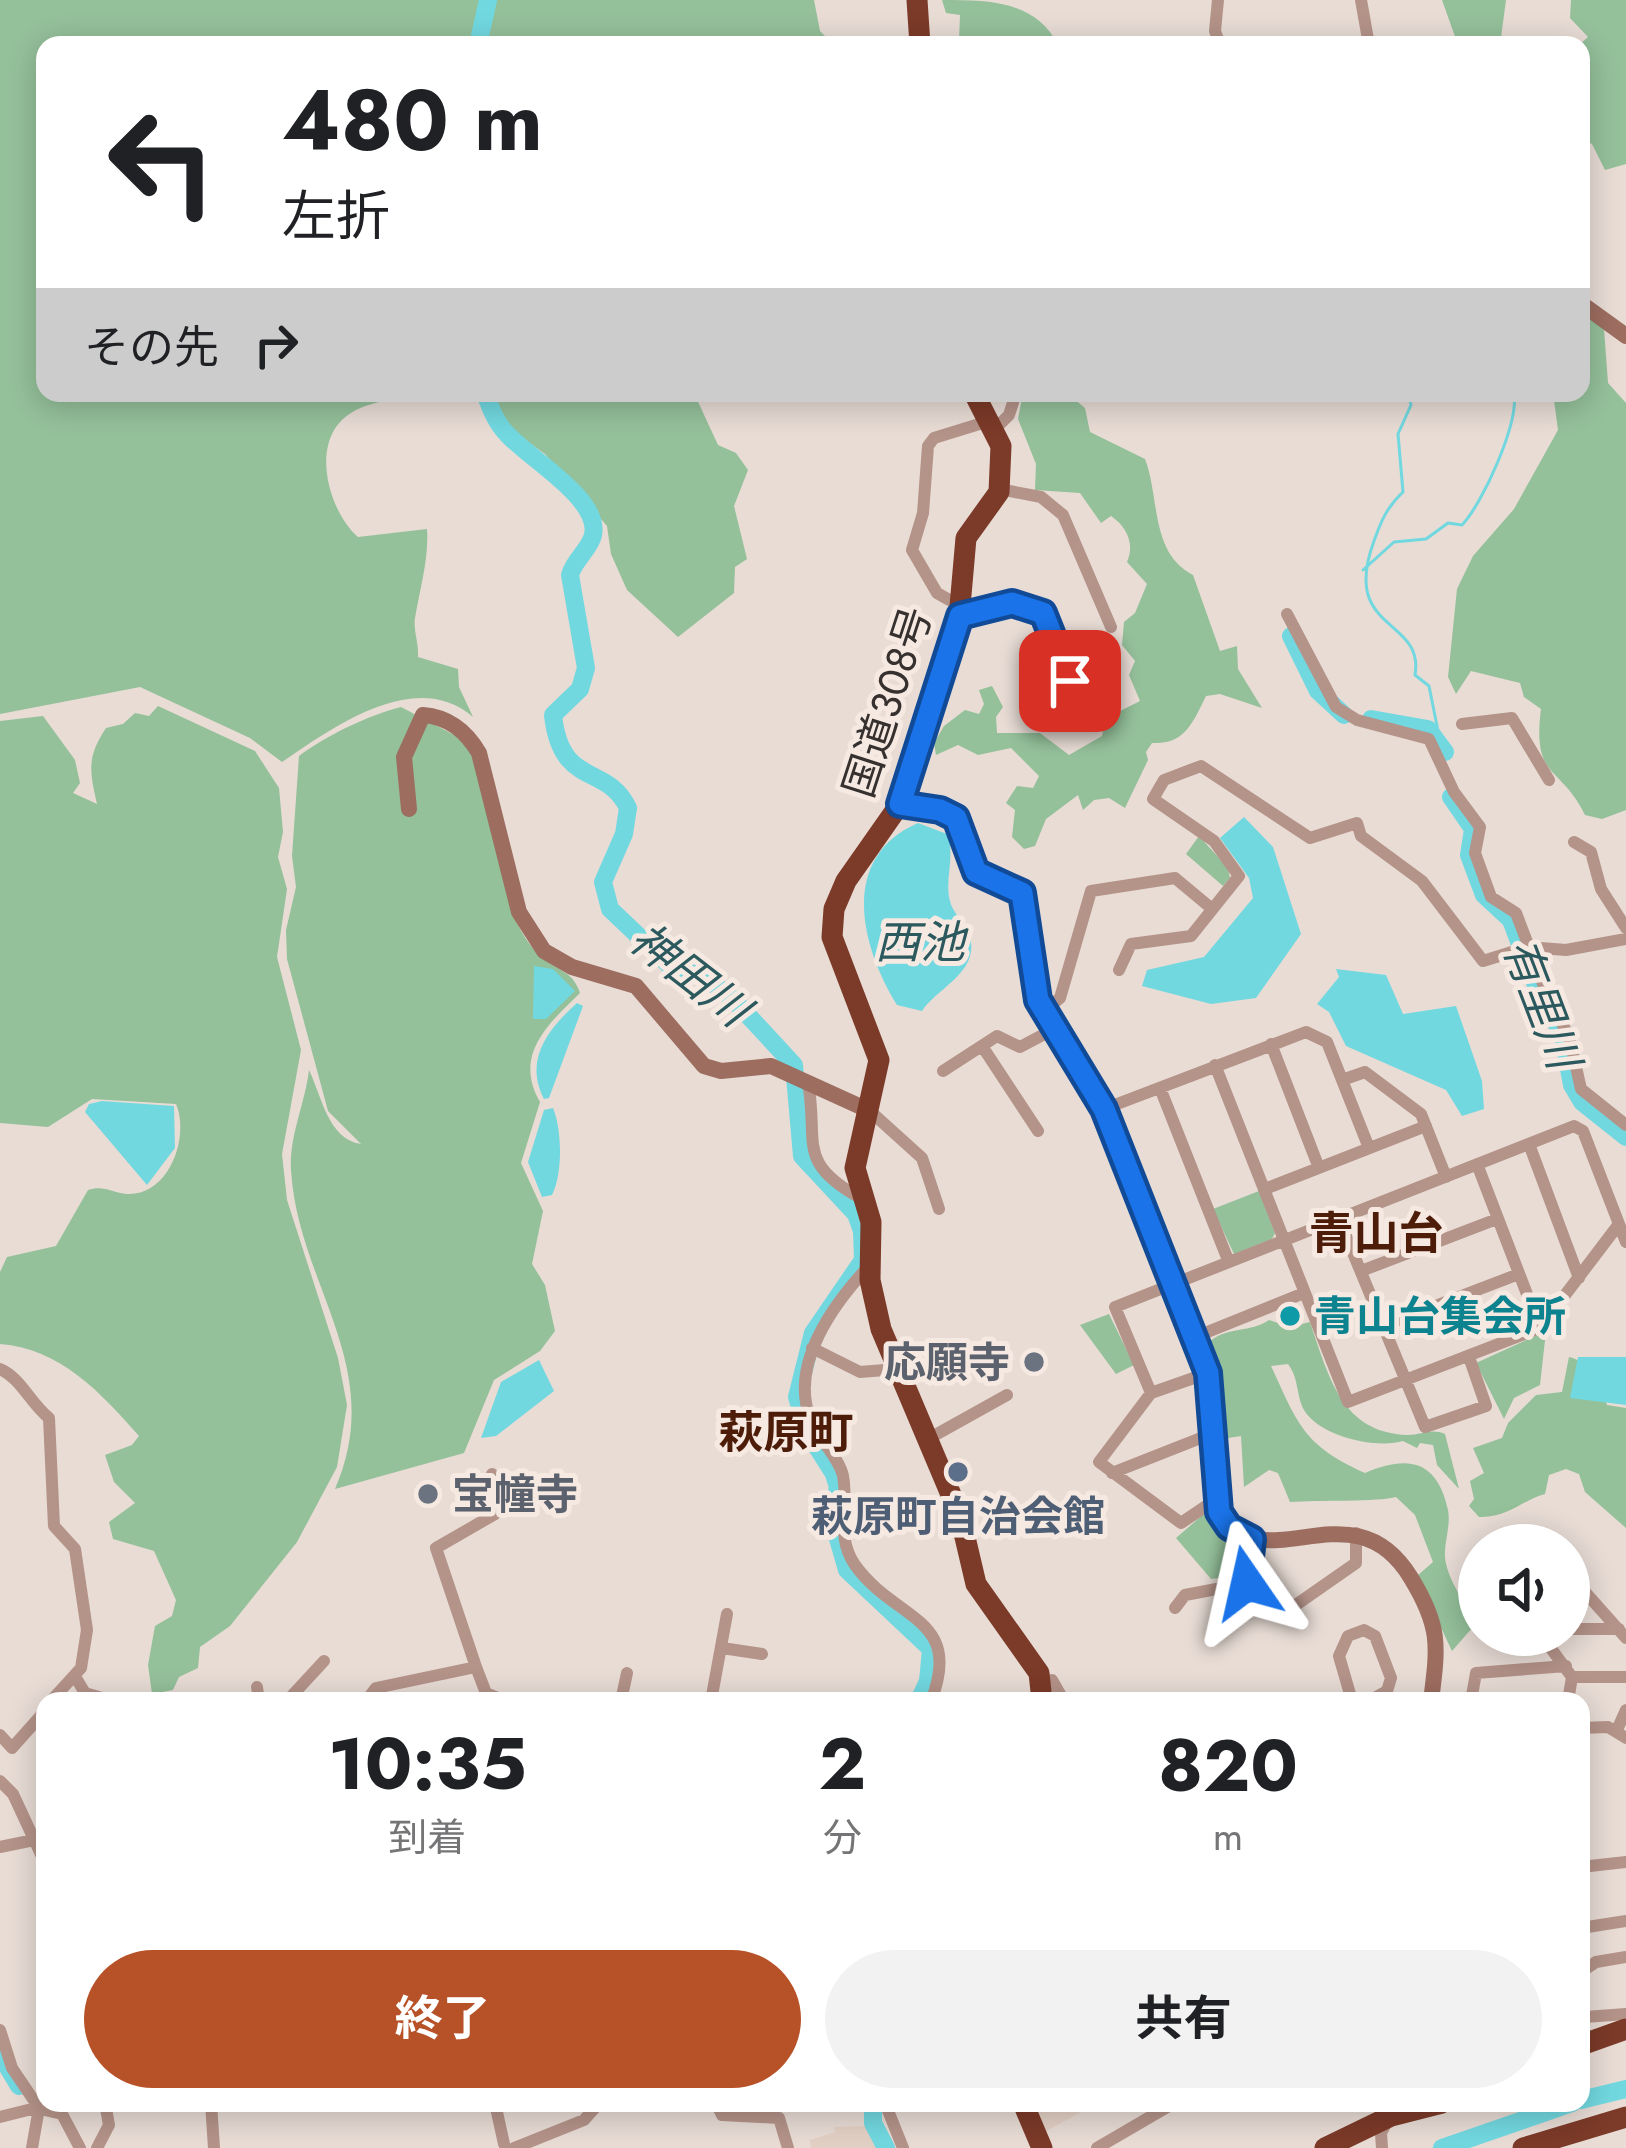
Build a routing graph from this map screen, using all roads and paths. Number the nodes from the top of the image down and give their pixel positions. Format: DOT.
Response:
graph roads {
  1 [pos="917,0"];
  2 [pos="1218,0"];
  3 [pos="1361,0"];
  4 [pos="919,36"];
  5 [pos="1217,36"];
  6 [pos="1367,36"];
  7 [pos="1590,308"];
  8 [pos="1626,336"];
  9 [pos="979,402"];
  10 [pos="1013,402"];
  11 [pos="992,425"];
  12 [pos="999,489"];
  13 [pos="960,611"];
  14 [pos="1287,614"];
  15 [pos="1111,627"];
  16 [pos="1070,681"];
  17 [pos="1462,724"];
  18 [pos="1549,780"];
  19 [pos="900,804"];
  20 [pos="409,809"];
  21 [pos="1574,842"];
  22 [pos="1211,908"];
  23 [pos="1626,928"];
  24 [pos="1626,939"];
  25 [pos="1528,947"];
  26 [pos="1119,970"];
  27 [pos="1045,1010"];
  28 [pos="1056,1028"];
  29 [pos="1271,1044"];
  30 [pos="982,1046"];
  31 [pos="1215,1065"];
  32 [pos="944,1072"];
  33 [pos="1342,1080"];
  34 [pos="808,1082"];
  35 [pos="1160,1088"];
  36 [pos="1104,1109"];
  37 [pos="870,1111"];
  38 [pos="1626,1125"];
  39 [pos="1426,1126"];
  40 [pos="1038,1131"];
  41 [pos="1528,1144"];
  42 [pos="1369,1148"];
  43 [pos="1477,1164"];
  44 [pos="1319,1168"];
  45 [pos="1445,1177"];
  46 [pos="1265,1189"];
  47 [pos="862,1198"];
  48 [pos="938,1209"];
  49 [pos="1339,1219"];
  50 [pos="1497,1219"];
  51 [pos="1619,1224"];
  52 [pos="1284,1239"];
  53 [pos="1626,1242"];
  54 [pos="1228,1260"];
  55 [pos="871,1264"];
  56 [pos="1361,1271"];
  57 [pos="1519,1274"];
  58 [pos="1579,1278"];
  59 [pos="1174,1284"];
  60 [pos="1304,1293"];
  61 [pos="1383,1326"];
  62 [pos="1540,1328"];
  63 [pos="1195,1337"];
  64 [pos="808,1344"];
  65 [pos="1469,1357"];
  66 [pos="0,1369"];
  67 [pos="897,1369"];
  68 [pos="1208,1373"];
  69 [pos="1405,1381"];
  70 [pos="1150,1393"];
  71 [pos="1007,1395"];
  72 [pos="1210,1435"];
  73 [pos="928,1438"];
  74 [pos="1112,1473"];
  75 [pos="492,1474"];
  76 [pos="1215,1500"];
  77 [pos="1356,1533"];
  78 [pos="1252,1539"];
  79 [pos="1173,1582"];
  80 [pos="1247,1583"];
  81 [pos="1185,1595"];
  82 [pos="1590,1597"];
  83 [pos="1175,1608"];
  84 [pos="727,1614"];
  85 [pos="1590,1631"];
  86 [pos="1623,1633"];
  87 [pos="722,1648"];
  88 [pos="762,1654"];
  89 [pos="1557,1656"];
  90 [pos="324,1661"];
  91 [pos="476,1667"];
  92 [pos="1569,1671"];
  93 [pos="627,1673"];
  94 [pos="1626,1677"];
  95 [pos="76,1678"];
  96 [pos="61,1692"];
  97 [pos="84,1692"];
  98 [pos="295,1692"];
  99 [pos="373,1692"];
  100 [pos="486,1692"];
  101 [pos="623,1692"];
  102 [pos="713,1692"];
  103 [pos="935,1692"];
  104 [pos="1042,1692"];
  105 [pos="1350,1692"];
  106 [pos="1385,1692"];
  107 [pos="1432,1692"];
  108 [pos="1473,1692"];
  109 [pos="1568,1692"];
  110 [pos="1626,1710"];
  111 [pos="36,1721"];
  112 [pos="1590,1729"];
  113 [pos="1622,1734"];
  114 [pos="0,1735"];
  115 [pos="0,1780"];
  116 [pos="34,1840"];
  117 [pos="36,1844"];
  118 [pos="0,1847"];
  119 [pos="1626,1862"];
  120 [pos="1590,1866"];
  121 [pos="1626,1921"];
  122 [pos="1590,1927"];
  123 [pos="1626,1957"];
  124 [pos="1590,1966"];
  125 [pos="1626,2014"];
  126 [pos="1590,2017"];
  127 [pos="1626,2029"];
  128 [pos="0,2030"];
  129 [pos="1590,2041"];
  130 [pos="1626,2043"];
  131 [pos="1590,2055"];
  132 [pos="34,2108"];
  133 [pos="53,2112"];
  134 [pos="107,2112"];
  135 [pos="212,2112"];
  136 [pos="497,2112"];
  137 [pos="591,2112"];
  138 [pos="720,2112"];
  139 [pos="889,2112"];
  140 [pos="1027,2112"];
  141 [pos="1159,2112"];
  142 [pos="1394,2112"];
  143 [pos="1399,2112"];
  144 [pos="0,2116"];
  145 [pos="1626,2116"];
  146 [pos="504,2147"];
  147 [pos="1382,2147"];
  148 [pos="32,2148"];
  149 [pos="80,2148"];
  150 [pos="97,2148"];
  151 [pos="214,2148"];
  152 [pos="788,2148"];
  153 [pos="903,2148"];
  154 [pos="1042,2148"];
  155 [pos="1097,2148"];
  156 [pos="1325,2148"];
  157 [pos="1523,2148"];
  1 -- 4 [label="highway"];
  2 -- 5 [label="street"];
  3 -- 6 [label="street"];
  7 -- 8 [label="street"];
  9 -- 11 [label="highway"];
  10 -- 11 [label="street"];
  11 -- 12 [label="highway"];
  11 -- 13 [label="street"];
  12 -- 13 [label="highway, 国道308号"];
  12 -- 15 [label="street"];
  13 -- 16 [label="street"];
  13 -- 19 [label="highway, 国道308号"];
  14 -- 25 [label="street"];
  17 -- 18 [label="street"];
  19 -- 27 [label="street"];
  19 -- 37 [label="highway, 国道308号"];
  20 -- 34 [label="street"];
  21 -- 23 [label="street"];
  22 -- 25 [label="street"];
  22 -- 26 [label="street"];
  22 -- 27 [label="street"];
  24 -- 25 [label="street"];
  25 -- 38 [label="street"];
  27 -- 28 [label="street"];
  28 -- 30 [label="street"];
  28 -- 36 [label="street"];
  29 -- 31 [label="street"];
  29 -- 33 [label="street"];
  29 -- 44 [label="street"];
  30 -- 32 [label="street"];
  30 -- 40 [label="street"];
  31 -- 35 [label="street"];
  31 -- 46 [label="street"];
  33 -- 39 [label="street"];
  33 -- 42 [label="street"];
  34 -- 37 [label="street"];
  34 -- 47 [label="street"];
  35 -- 36 [label="street"];
  35 -- 54 [label="street"];
  36 -- 59 [label="street"];
  37 -- 47 [label="highway, 国道308号"];
  37 -- 48 [label="street"];
  39 -- 42 [label="street"];
  39 -- 45 [label="street"];
  41 -- 43 [label="street"];
  41 -- 51 [label="street"];
  41 -- 58 [label="street"];
  42 -- 44 [label="street"];
  43 -- 45 [label="street"];
  43 -- 50 [label="street"];
  44 -- 46 [label="street"];
  45 -- 49 [label="street"];
  46 -- 52 [label="street"];
  47 -- 55 [label="highway, 国道308号"];
  49 -- 52 [label="street"];
  49 -- 56 [label="street"];
  50 -- 56 [label="street"];
  50 -- 57 [label="street"];
  51 -- 53 [label="street"];
  51 -- 58 [label="street"];
  52 -- 54 [label="street"];
  52 -- 60 [label="street"];
  54 -- 59 [label="street"];
  55 -- 64 [label="street"];
  55 -- 67 [label="highway, 国道308号"];
  56 -- 61 [label="street"];
  57 -- 61 [label="street"];
  57 -- 62 [label="street"];
  58 -- 62 [label="street"];
  59 -- 63 [label="street"];
  59 -- 70 [label="street"];
  60 -- 63 [label="street"];
  60 -- 69 [label="street"];
  61 -- 69 [label="street"];
  62 -- 65 [label="street"];
  63 -- 68 [label="street"];
  64 -- 67 [label="street"];
  64 -- 103 [label="street"];
  65 -- 69 [label="street"];
  65 -- 69 [label="street"];
  66 -- 95 [label="street"];
  67 -- 73 [label="highway, 国道308号"];
  68 -- 70 [label="street"];
  68 -- 72 [label="street"];
  70 -- 74 [label="street"];
  71 -- 73 [label="street"];
  72 -- 74 [label="street"];
  72 -- 76 [label="street"];
  73 -- 104 [label="highway, 国道308号"];
  74 -- 76 [label="street"];
  75 -- 91 [label="street"];
  76 -- 78 [label="street"];
  77 -- 78 [label="street"];
  77 -- 80 [label="street"];
  77 -- 107 [label="street"];
  78 -- 80 [label="street"];
  79 -- 81 [label="street"];
  80 -- 81 [label="street"];
  81 -- 83 [label="street"];
  82 -- 86 [label="street"];
  84 -- 87 [label="street"];
  85 -- 86 [label="street"];
  87 -- 88 [label="street"];
  87 -- 102 [label="street"];
  89 -- 92 [label="street"];
  90 -- 98 [label="street"];
  91 -- 99 [label="street"];
  91 -- 100 [label="street"];
  92 -- 94 [label="street"];
  92 -- 108 [label="street"];
  92 -- 109 [label="street"];
  93 -- 101 [label="street"];
  95 -- 96 [label="street"];
  95 -- 97 [label="street"];
  105 -- 106 [label="street"];
  110 -- 113 [label="street"];
  111 -- 114 [label="street"];
  112 -- 113 [label="street"];
  115 -- 116 [label="street"];
  116 -- 117 [label="street"];
  116 -- 118 [label="street"];
  119 -- 120 [label="street"];
  121 -- 122 [label="street"];
  123 -- 124 [label="street"];
  125 -- 126 [label="street"];
  127 -- 129 [label="highway"];
  128 -- 132 [label="street"];
  130 -- 131 [label="highway"];
  132 -- 144 [label="street"];
  132 -- 148 [label="street"];
  133 -- 149 [label="street"];
  134 -- 150 [label="street"];
  135 -- 151 [label="street"];
  136 -- 146 [label="street"];
  137 -- 146 [label="street"];
  138 -- 152 [label="street"];
  139 -- 153 [label="street"];
  140 -- 154 [label="highway"];
  141 -- 155 [label="street"];
  142 -- 156 [label="highway"];
  143 -- 147 [label="street"];
  145 -- 157 [label="highway"];
}
